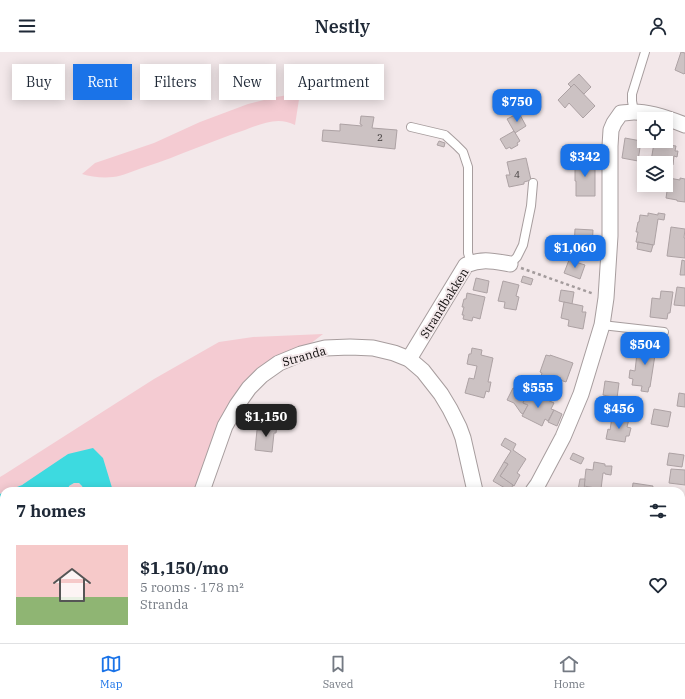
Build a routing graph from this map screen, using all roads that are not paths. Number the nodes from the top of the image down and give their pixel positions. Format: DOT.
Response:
graph roads {
  1 [pos="645,52"];
  2 [pos="627,113"];
  3 [pos="685,125"];
  4 [pos="411,127"];
  5 [pos="533,183"];
  6 [pos="471,263"];
  7 [pos="510,264"];
  8 [pos="602,325"];
  9 [pos="664,332"];
  10 [pos="410,359"];
  11 [pos="203,487"];
  12 [pos="474,487"];
  13 [pos="536,487"];
  1 -- 2 [label="lane"];
  2 -- 3 [label="street"];
  2 -- 8 [label="street"];
  4 -- 6 [label="lane"];
  5 -- 7 [label="lane"];
  6 -- 7 [label="street, Strandbakken"];
  6 -- 10 [label="street, Strandbakken"];
  8 -- 9 [label="lane"];
  8 -- 13 [label="street"];
  10 -- 11 [label="street, Stranda"];
  10 -- 12 [label="street"];
}
